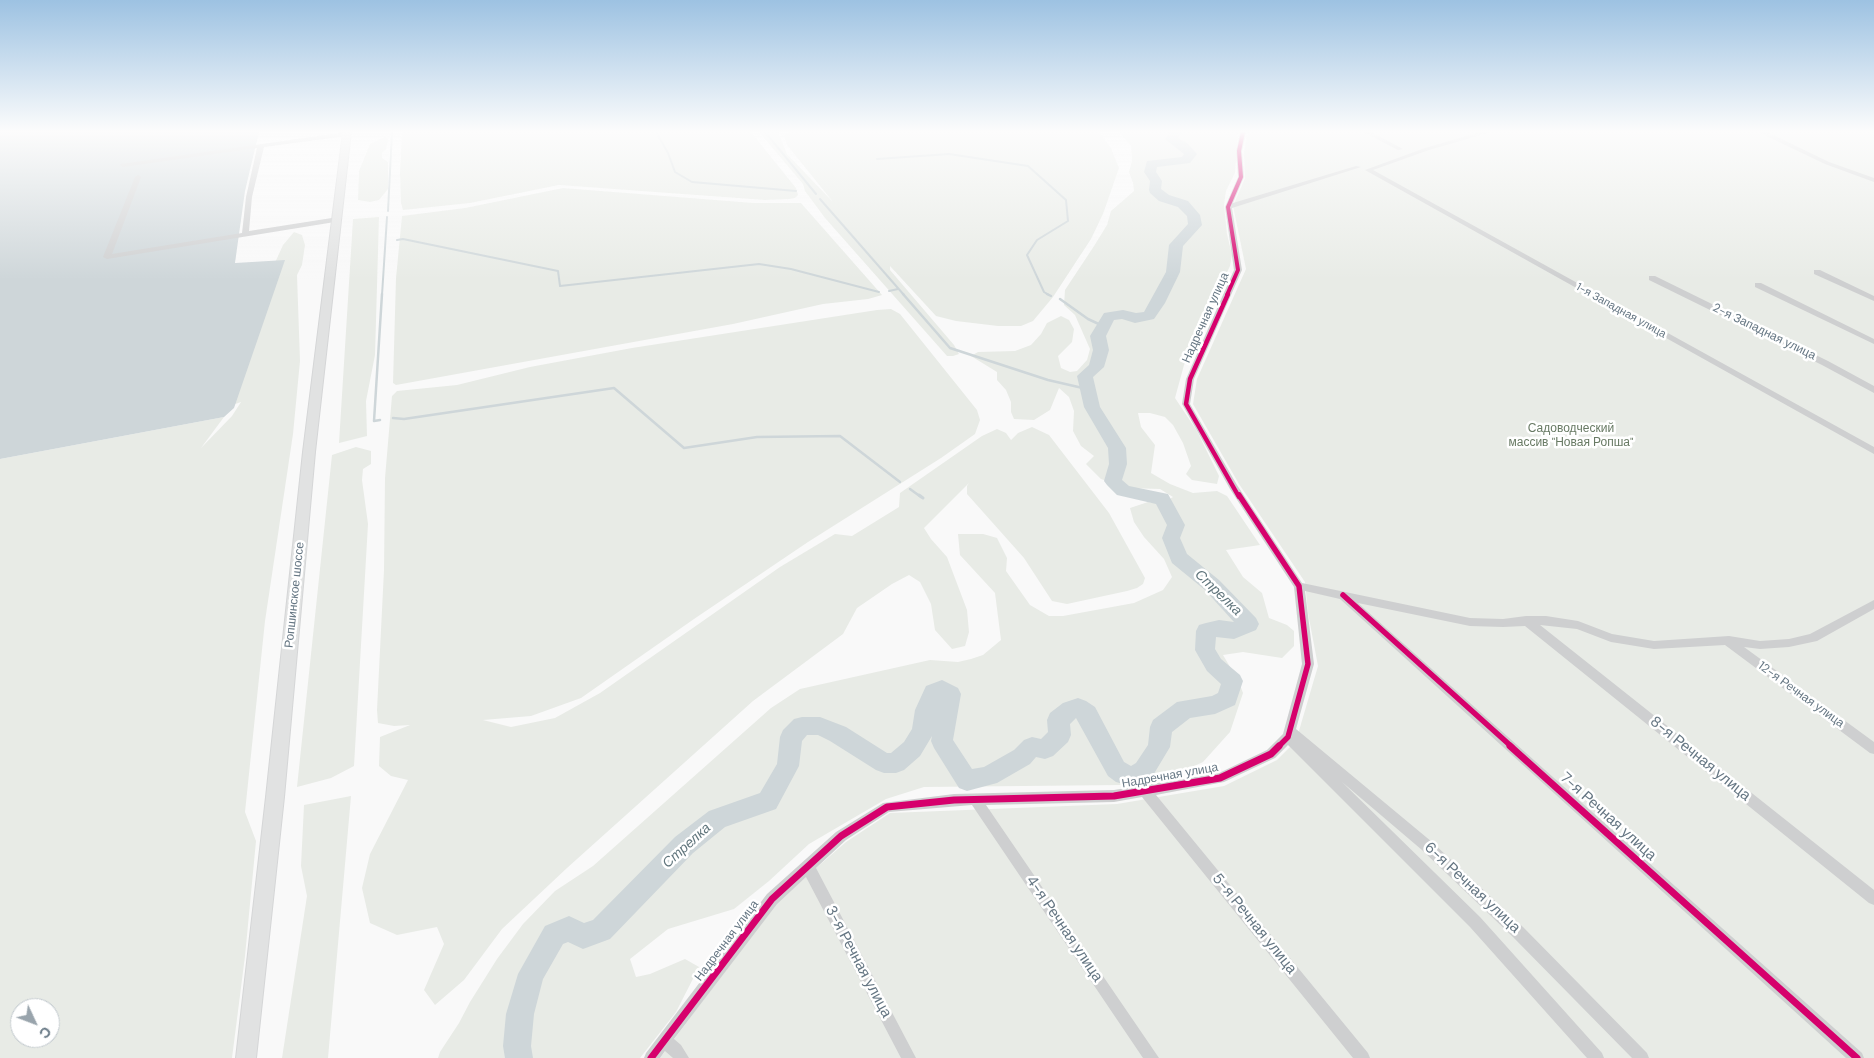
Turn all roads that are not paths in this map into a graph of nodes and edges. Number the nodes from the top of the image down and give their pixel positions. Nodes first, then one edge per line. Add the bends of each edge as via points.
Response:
1 (136, 181) edge
2 (253, 181) edge
3 (342, 181) edge
4 (1239, 181) edge
5 (1311, 181) edge
6 (1388, 181) edge
7 (1228, 207) junction
8 (338, 219) junction
9 (245, 235) junction
10 (1817, 272) dead end
11 (1652, 278) dead end
12 (1758, 285) dead end
13 (1874, 299) edge
14 (1874, 342) edge
15 (1874, 390) edge
16 (1874, 440) edge
17 (1864, 446) junction
18 (1874, 451) edge
19 (1299, 586) junction
20 (1344, 594) junction
21 (1874, 604) edge
22 (1526, 620) junction
23 (1727, 641) junction
24 (1289, 734) junction
25 (1874, 749) edge
26 (1145, 790) junction
27 (975, 799) junction
28 (808, 867) junction
29 (1874, 898) edge
30 (664, 1041) junction
31 (246, 1058) edge
32 (651, 1058) edge
33 (682, 1058) edge
34 (909, 1058) edge
35 (1152, 1058) edge
36 (1363, 1058) edge
37 (1598, 1058) edge
38 (1642, 1058) edge
39 (1857, 1058) edge

1 - 9 street via 106,257
2 - 9 street via 248,197
3 - 8 main road, Ропшинское шоссе
4 - 7 street
5 - 7 street
6 - 17 street, 1-я Западная улица
7 - 19 street, Надречная улица via 1238,270 1190,378 1186,404 1233,488
8 - 9 street
8 - 31 main road, Ропшинское шоссе via 309,452
10 - 13 street
11 - 15 street, 2-я Западная улица
12 - 14 street
16 - 17 street
17 - 18 street, 1-я Западная улица
19 - 20 street
19 - 24 street, Надречная улица via 1308,664
20 - 22 street via 1470,622
20 - 39 street, 7-я Речная улица
21 - 23 street via 1813,638 1760,645
22 - 23 street via 1578,625 1611,638 1654,645
22 - 29 street, 8-я Речная улица
23 - 25 street, 12-я Речная улица
24 - 26 street, Надречная улица via 1271,754 1220,778
24 - 37 street, 6-я Речная улица via 1475,922
24 - 38 street, 6-я Речная улица via 1427,846 1518,932
26 - 27 street, Надречная улица via 1114,796
26 - 36 street, 5-я Речная улица
27 - 28 street, Надречная улица via 887,807 841,836
27 - 35 street, 4-я Речная улица
28 - 30 street, Надречная улица via 772,899
28 - 34 street, 3-я Речная улица
30 - 32 street, Надречная улица
30 - 33 street

